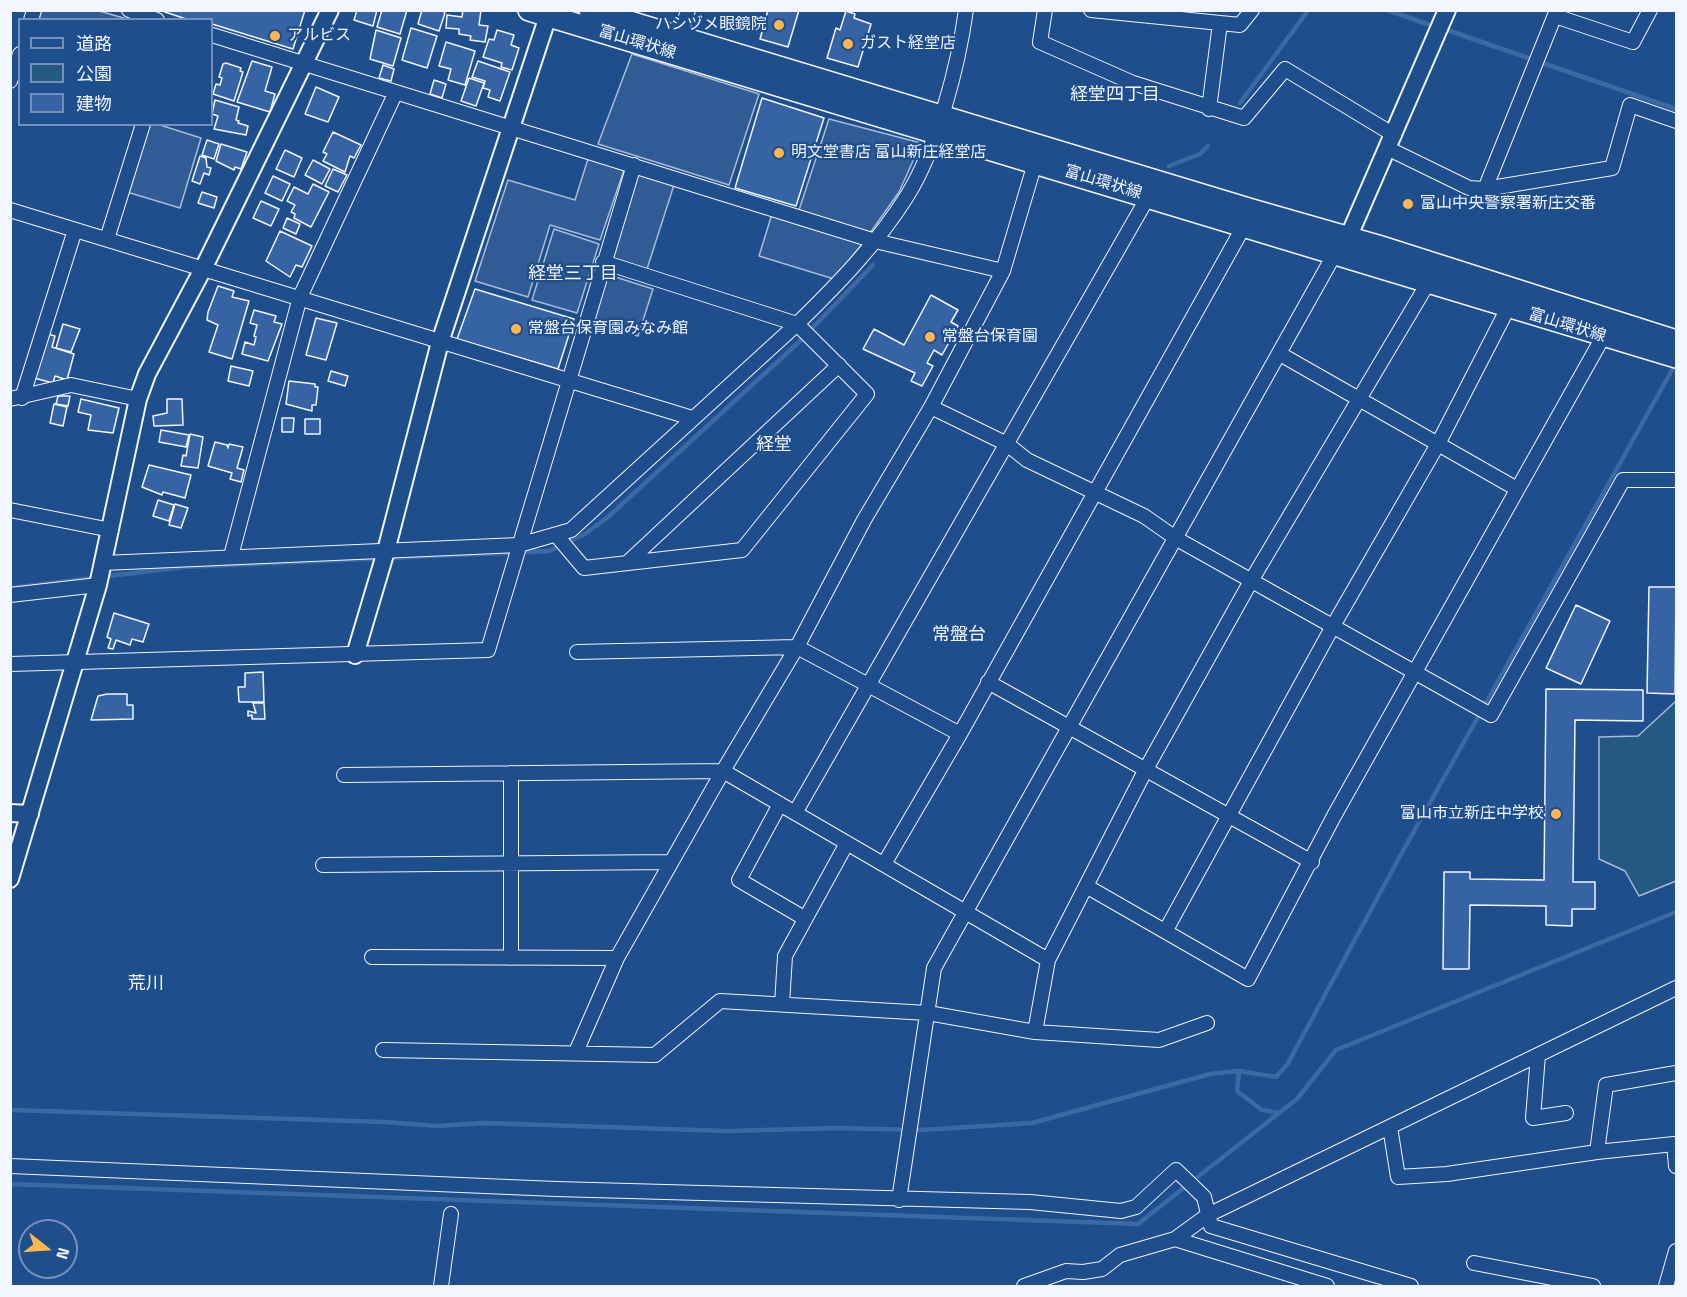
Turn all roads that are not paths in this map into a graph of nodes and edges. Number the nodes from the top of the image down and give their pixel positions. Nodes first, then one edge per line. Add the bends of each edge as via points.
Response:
1 (129, 10) edge
2 (330, 10) edge
3 (590, 10) edge
4 (688, 10) edge
5 (966, 10) edge
6 (1045, 10) edge
7 (1091, 10) edge
8 (1252, 10) edge
9 (1447, 10) edge
10 (1650, 10) edge
11 (543, 13) edge
12 (1556, 13) edge
13 (151, 18) edge
14 (1220, 23) junction
15 (213, 35) edge
16 (680, 37) junction
17 (18, 59) edge
18 (304, 65) junction
19 (10, 81) edge
20 (396, 92) junction
21 (1209, 109) junction
22 (1677, 121) edge
23 (938, 123) junction
24 (142, 126) edge
25 (510, 126) junction
26 (1390, 141) junction
27 (1035, 163) junction
28 (634, 165) junction
29 (1485, 189) junction
30 (1148, 197) junction
31 (10, 210) edge
32 (1244, 226) junction
33 (75, 230) junction
34 (1348, 238) junction
35 (108, 239) junction
36 (875, 241) junction
37 (1333, 253) junction
38 (603, 262) junction
39 (203, 268) junction
40 (1003, 271) junction
41 (1428, 283) junction
42 (300, 297) junction
43 (1508, 308) junction
44 (797, 324) junction
45 (1603, 337) junction
46 (440, 342) junction
47 (1674, 345) edge
48 (1280, 354) junction
49 (839, 365) junction
50 (569, 379) junction
51 (16, 398) edge
52 (138, 399) junction
53 (1359, 399) junction
54 (931, 406) junction
55 (692, 418) junction
56 (1007, 444) junction
57 (1438, 444) junction
58 (1677, 480) edge
59 (1517, 489) junction
60 (1094, 493) junction
61 (10, 510) edge
62 (111, 530) junction
63 (557, 536) junction
64 (1177, 539) junction
65 (519, 545) junction
66 (386, 551) junction
67 (231, 556) junction
68 (103, 563) junction
69 (627, 563) junction
70 (1251, 580) junction
71 (98, 585) junction
72 (10, 596) edge
73 (1333, 626) junction
74 (797, 647) junction
75 (577, 652) dead end
76 (355, 655) junction
77 (75, 662) junction
78 (10, 664) edge
79 (1417, 672) junction
80 (988, 682) junction
81 (869, 688) junction
82 (1071, 727) junction
83 (960, 734) junction
84 (1146, 769) junction
85 (723, 771) junction
86 (511, 773) junction
87 (344, 775) dead end
88 (780, 804) junction
89 (10, 813) edge
90 (795, 813) junction
91 (30, 814) junction
92 (1231, 815) junction
93 (847, 843) junction
94 (671, 862) junction
95 (1312, 862) junction
96 (512, 863) junction
97 (884, 864) junction
98 (323, 865) dead end
99 (10, 879) edge
100 (1086, 886) junction
101 (967, 913) junction
102 (804, 918) junction
103 (1166, 930) junction
104 (372, 957) dead end
105 (512, 958) junction
106 (617, 958) junction
107 (1048, 960) junction
108 (1677, 988) edge
109 (782, 1004) junction
110 (928, 1013) junction
111 (1207, 1023) dead end
112 (1035, 1032) junction
113 (383, 1050) dead end
114 (576, 1052) junction
115 (1538, 1055) junction
116 (1677, 1073) edge
117 (1566, 1113) dead end
118 (1390, 1127) junction
119 (1675, 1144) edge
120 (1597, 1152) junction
121 (10, 1166) edge
122 (1677, 1166) edge
123 (899, 1200) junction
124 (451, 1214) dead end
125 (1208, 1215) junction
126 (1175, 1239) junction
127 (1677, 1251) edge
128 (1474, 1263) dead end
129 (441, 1287) edge
130 (1024, 1287) edge
131 (1327, 1287) edge
132 (1411, 1287) edge
133 (1593, 1287) edge
134 (1666, 1287) edge

1 - 13 street
2 - 18 street
3 - 16 main road, 富山環状線
4 - 16 street
5 - 23 street via 962,41
6 - 21 street via 1040,42 1133,83
7 - 14 street
8 - 14 street via 1240,25
9 - 26 street
10 - 12 street via 1633,42
11 - 23 main road, 富山環状線
11 - 25 street
12 - 29 street
14 - 21 street
15 - 18 street
16 - 23 main road, 富山環状線
17 - 19 street
18 - 20 street
18 - 39 street
20 - 25 street
20 - 42 street
21 - 26 street via 1244,118 1285,69
22 - 29 street via 1630,105 1612,168
23 - 27 main road, 富山環状線
23 - 34 main road, 富山環状線
23 - 36 street via 908,195
24 - 35 street
25 - 28 street
25 - 46 street
26 - 29 street via 1469,188
26 - 34 street
27 - 30 main road, 富山環状線
27 - 40 street
28 - 36 street
28 - 38 street
30 - 32 main road, 富山環状線
30 - 56 street
31 - 33 street
32 - 37 main road, 富山環状線
32 - 60 street
33 - 35 street
33 - 51 street
34 - 37 street
34 - 47 main road, 富山環状線
35 - 39 street
36 - 40 street
36 - 44 street
37 - 41 main road, 富山環状線
37 - 48 street
38 - 44 street
38 - 50 street
39 - 42 street
39 - 52 street via 147,374
40 - 54 street
41 - 43 main road, 富山環状線
41 - 53 street
42 - 46 street
42 - 67 street
43 - 45 main road, 富山環状線
43 - 57 street
44 - 49 street
44 - 55 street
45 - 47 main road, 富山環状線
45 - 59 street
46 - 50 street
46 - 66 street
48 - 53 street
48 - 64 street
49 - 69 street
49 - 69 street via 867,394 742,550
50 - 55 street
50 - 65 street
51 - 52 street via 71,385
52 - 62 street
53 - 57 street
53 - 70 street
54 - 56 street
54 - 74 street via 864,520
55 - 63 street via 594,511
56 - 60 street via 1027,460
56 - 81 street
57 - 59 street
57 - 73 street
58 - 79 street via 1623,480 1491,715
59 - 79 street
60 - 64 street via 1144,516
60 - 80 street
61 - 62 street
62 - 68 street
63 - 65 street
63 - 69 street via 584,568
64 - 70 street
64 - 82 street
65 - 66 street
65 - 76 street via 488,650
66 - 67 street
66 - 76 street
67 - 68 street
68 - 71 street
70 - 73 street
70 - 84 street
71 - 72 street
71 - 77 street
73 - 79 street
73 - 92 street
74 - 75 street
74 - 81 street
74 - 85 street
76 - 77 street
77 - 78 street
77 - 91 street
79 - 95 street
80 - 82 street
80 - 83 street
81 - 83 street
81 - 90 street
82 - 84 street
82 - 101 street
83 - 97 street
84 - 92 street
84 - 100 street
85 - 86 street
85 - 88 street
85 - 94 street
86 - 87 street
86 - 96 street
88 - 90 street
88 - 102 street via 739,880
89 - 91 street
90 - 93 street
91 - 99 street
92 - 95 street
92 - 103 street
93 - 97 street
93 - 102 street
94 - 96 street
94 - 106 street
95 - 103 street via 1248,979
96 - 98 street
96 - 105 street
97 - 101 street
100 - 103 street
100 - 107 street
101 - 107 street
101 - 110 street via 934,968
102 - 109 street via 784,956
104 - 105 street
105 - 106 street
106 - 114 street
107 - 112 street
108 - 115 street
109 - 110 street
109 - 114 street via 720,1001 655,1055
110 - 112 street
110 - 123 street
111 - 112 street via 1158,1040
113 - 114 street
115 - 117 street via 1533,1118
115 - 118 street
116 - 120 street via 1606,1085
118 - 120 street via 1398,1177
118 - 125 street
119 - 120 street
119 - 122 street
121 - 123 street
123 - 125 street via 1030,1202 1121,1211 1136,1207 1176,1170 1204,1197
124 - 129 street
125 - 126 street
125 - 132 street via 1211,1226
126 - 130 street via 1120,1255 1102,1269 1066,1270
126 - 131 street
127 - 134 street
128 - 133 street

